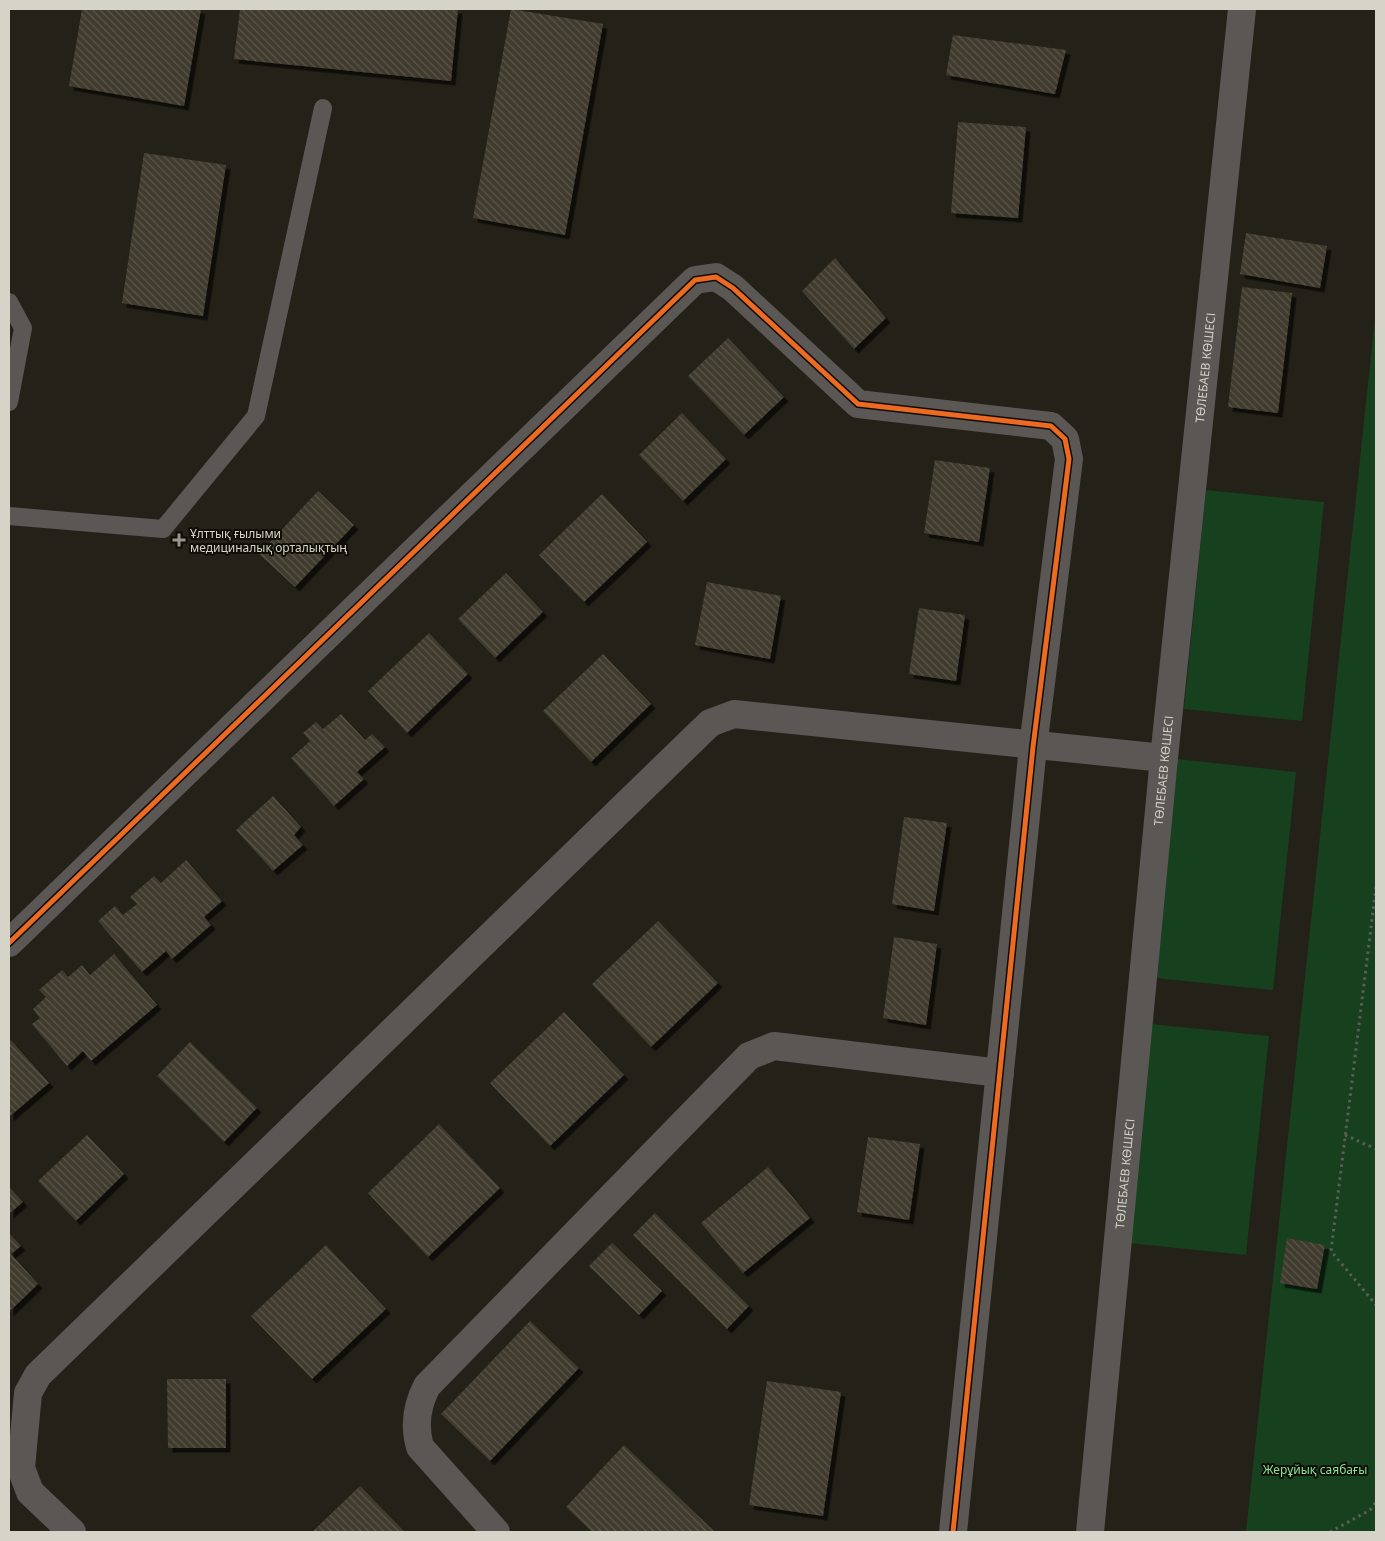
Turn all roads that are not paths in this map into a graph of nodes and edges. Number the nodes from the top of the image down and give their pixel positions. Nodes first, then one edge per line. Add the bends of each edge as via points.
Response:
1 (1242, 9) edge
2 (323, 108) dead end
3 (9, 302) edge
4 (9, 402) edge
5 (9, 516) edge
6 (1033, 746) junction
7 (1164, 758) junction
8 (9, 943) edge
9 (1000, 1073) junction
10 (72, 1532) edge
11 (496, 1532) edge
12 (953, 1532) edge
13 (1090, 1532) edge

1 - 7 street, ТӨЛЕБАЕВ КӨШЕСІ
2 - 5 lane via 256,416 163,529
3 - 4 lane via 23,328
6 - 7 street
6 - 8 street via 1069,459 1065,439 1051,426 858,404 733,288 716,277 695,280
6 - 9 street
6 - 10 street via 734,714 710,723 38,1375 28,1393 21,1468 30,1492
7 - 13 street, ТӨЛЕБАЕВ КӨШЕСІ
9 - 11 street via 774,1046 750,1056 427,1386 419,1401 416,1433 420,1447
9 - 12 street

